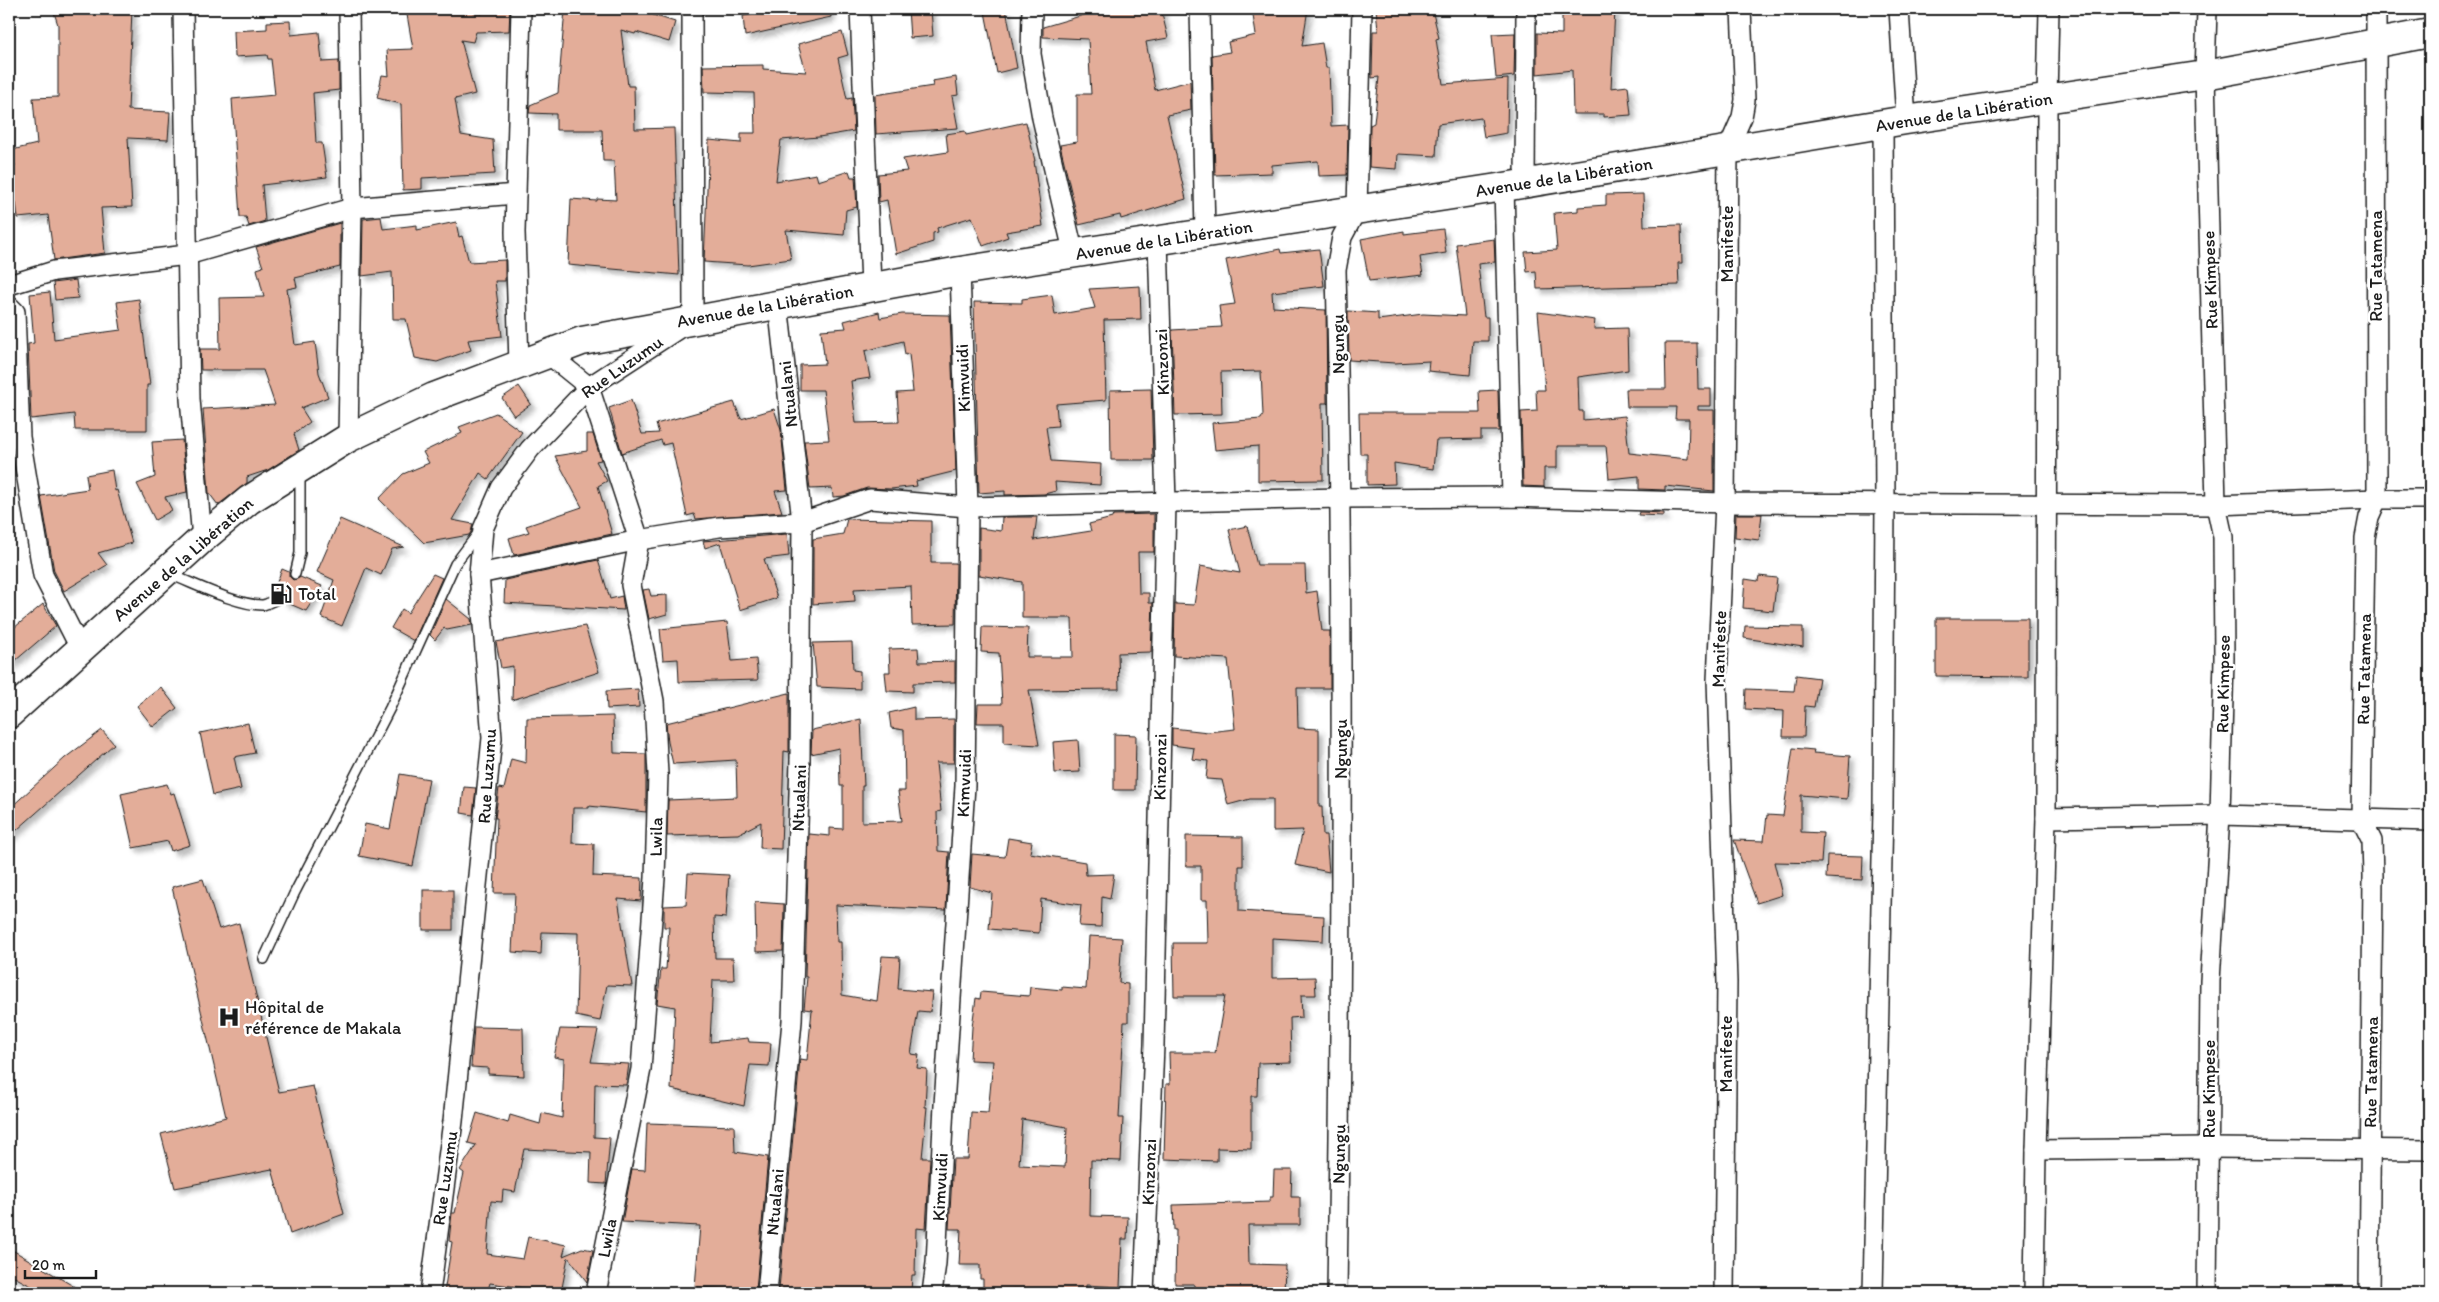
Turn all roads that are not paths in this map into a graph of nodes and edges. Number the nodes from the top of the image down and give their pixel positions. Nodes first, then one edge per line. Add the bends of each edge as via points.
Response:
1 (183, 9) edge
2 (349, 9) edge
3 (521, 9) edge
4 (692, 9) edge
5 (860, 9) edge
6 (1032, 9) edge
7 (1200, 9) edge
8 (1362, 9) edge
9 (1526, 9) edge
10 (1741, 9) edge
11 (1899, 9) edge
12 (2049, 9) edge
13 (2207, 9) edge
14 (2376, 9) edge
15 (2430, 33) edge
16 (2375, 45) junction
17 (2205, 75) junction
18 (2047, 99) junction
19 (1894, 122) junction
20 (1728, 149) junction
21 (1515, 186) junction
22 (516, 194) junction
23 (352, 208) junction
24 (1356, 209) junction
25 (1205, 232) junction
26 (1158, 240) junction
27 (187, 255) junction
28 (1074, 255) junction
29 (960, 271) junction
30 (9, 285) edge
31 (871, 286) junction
32 (778, 303) junction
33 (9, 306) edge
34 (693, 318) junction
35 (547, 353) junction
36 (519, 364) junction
37 (589, 387) junction
38 (348, 438) junction
39 (300, 468) junction
40 (1512, 497) junction
41 (1342, 498) junction
42 (2377, 499) junction
43 (2430, 499) edge
44 (1166, 502) junction
45 (1885, 502) junction
46 (1725, 503) junction
47 (2046, 505) junction
48 (2216, 505) junction
49 (968, 507) junction
50 (802, 522) junction
51 (486, 524) junction
52 (202, 539) junction
53 (639, 540) junction
54 (165, 572) junction
55 (294, 574) dead end
56 (478, 574) junction
57 (277, 599) dead end
58 (80, 650) junction
59 (9, 714) edge
60 (2220, 815) junction
61 (2046, 818) junction
62 (2362, 819) junction
63 (2430, 821) edge
64 (264, 959) dead end
65 (2209, 1148) junction
66 (2036, 1150) junction
67 (2430, 1150) edge
68 (2370, 1152) junction
69 (430, 1293) edge
70 (596, 1293) edge
71 (767, 1293) edge
72 (932, 1293) edge
73 (1144, 1293) edge
74 (1337, 1293) edge
75 (1724, 1293) edge
76 (1873, 1293) edge
77 (2034, 1293) edge
78 (2207, 1293) edge
79 (2369, 1293) edge

1 - 27 street
2 - 23 street
3 - 22 street
4 - 34 street
5 - 31 street
6 - 28 street via 1031,54 1042,118
7 - 25 street
8 - 24 street
9 - 21 street
10 - 20 street, Manifeste via 1745,100 1742,117
11 - 19 street
12 - 18 street
13 - 17 street, Rue Kimpese
14 - 16 street, Rue Tatamena
15 - 16 highway, Avenue de la Libération
16 - 17 highway, Avenue de la Libération
16 - 42 street, Rue Tatamena
17 - 18 highway, Avenue de la Libération
17 - 48 street, Rue Kimpese
18 - 19 highway, Avenue de la Libération
18 - 47 street
19 - 20 highway, Avenue de la Libération
19 - 45 street
20 - 21 highway, Avenue de la Libération
20 - 46 street, Manifeste
21 - 24 highway, Avenue de la Libération
21 - 40 street
22 - 23 street
22 - 36 street
23 - 27 street
23 - 38 street
24 - 25 highway, Avenue de la Libération
24 - 41 street, Ngungu via 1342,237 1336,270
25 - 26 highway, Avenue de la Libération
26 - 28 highway, Avenue de la Libération
26 - 44 street, Kinzonzi
27 - 30 street via 54,271
27 - 52 street via 190,399
28 - 29 highway, Avenue de la Libération
29 - 31 highway, Avenue de la Libération
29 - 49 street, Kimvuidi
31 - 32 highway, Avenue de la Libération
32 - 34 highway, Avenue de la Libération
32 - 50 street, Ntualani
33 - 58 street via 15,312 20,437 43,576
34 - 35 highway, Avenue de la Libération via 582,341
34 - 37 street, Rue Luzumu
35 - 36 highway, Avenue de la Libération
35 - 37 street
36 - 38 highway, Avenue de la Libération via 434,397
37 - 51 street, Rue Luzumu via 530,449 502,488
37 - 53 street, Lwila
38 - 39 highway, Avenue de la Libération
39 - 52 highway, Avenue de la Libération via 249,500
39 - 55 lane via 300,553
40 - 41 street
40 - 46 street
41 - 44 street
41 - 74 street, Ngungu
42 - 43 street
42 - 48 street
42 - 62 street, Rue Tatamena via 2365,538
44 - 49 street
44 - 73 street, Kinzonzi via 1154,1045
45 - 46 street
45 - 47 street
45 - 76 street via 1883,809
46 - 75 street, Manifeste via 1716,680 1727,982
47 - 48 street
47 - 61 street
48 - 60 street, Rue Kimpese via 2223,538 2224,602
49 - 50 street via 870,500
49 - 72 street, Kimvuidi via 965,786
50 - 53 street via 719,527
50 - 71 street, Ntualani via 800,760 792,1021
51 - 56 street, Rue Luzumu
51 - 64 lane via 455,564 390,708
52 - 54 highway, Avenue de la Libération
53 - 56 street
53 - 70 street, Lwila via 631,584 654,701 658,774 655,878 640,1069
54 - 57 lane via 230,598 265,605
54 - 58 highway, Avenue de la Libération
56 - 69 street, Rue Luzumu via 492,738 453,1121
58 - 59 highway, Avenue de la Libération
60 - 61 street
60 - 62 street
60 - 65 street, Rue Kimpese via 2210,981
61 - 66 street
62 - 63 street
62 - 68 street, Rue Tatamena via 2372,842 2373,876
65 - 66 street
65 - 68 street
65 - 78 street, Rue Kimpese
66 - 77 street
67 - 68 street
68 - 79 street, Rue Tatamena

